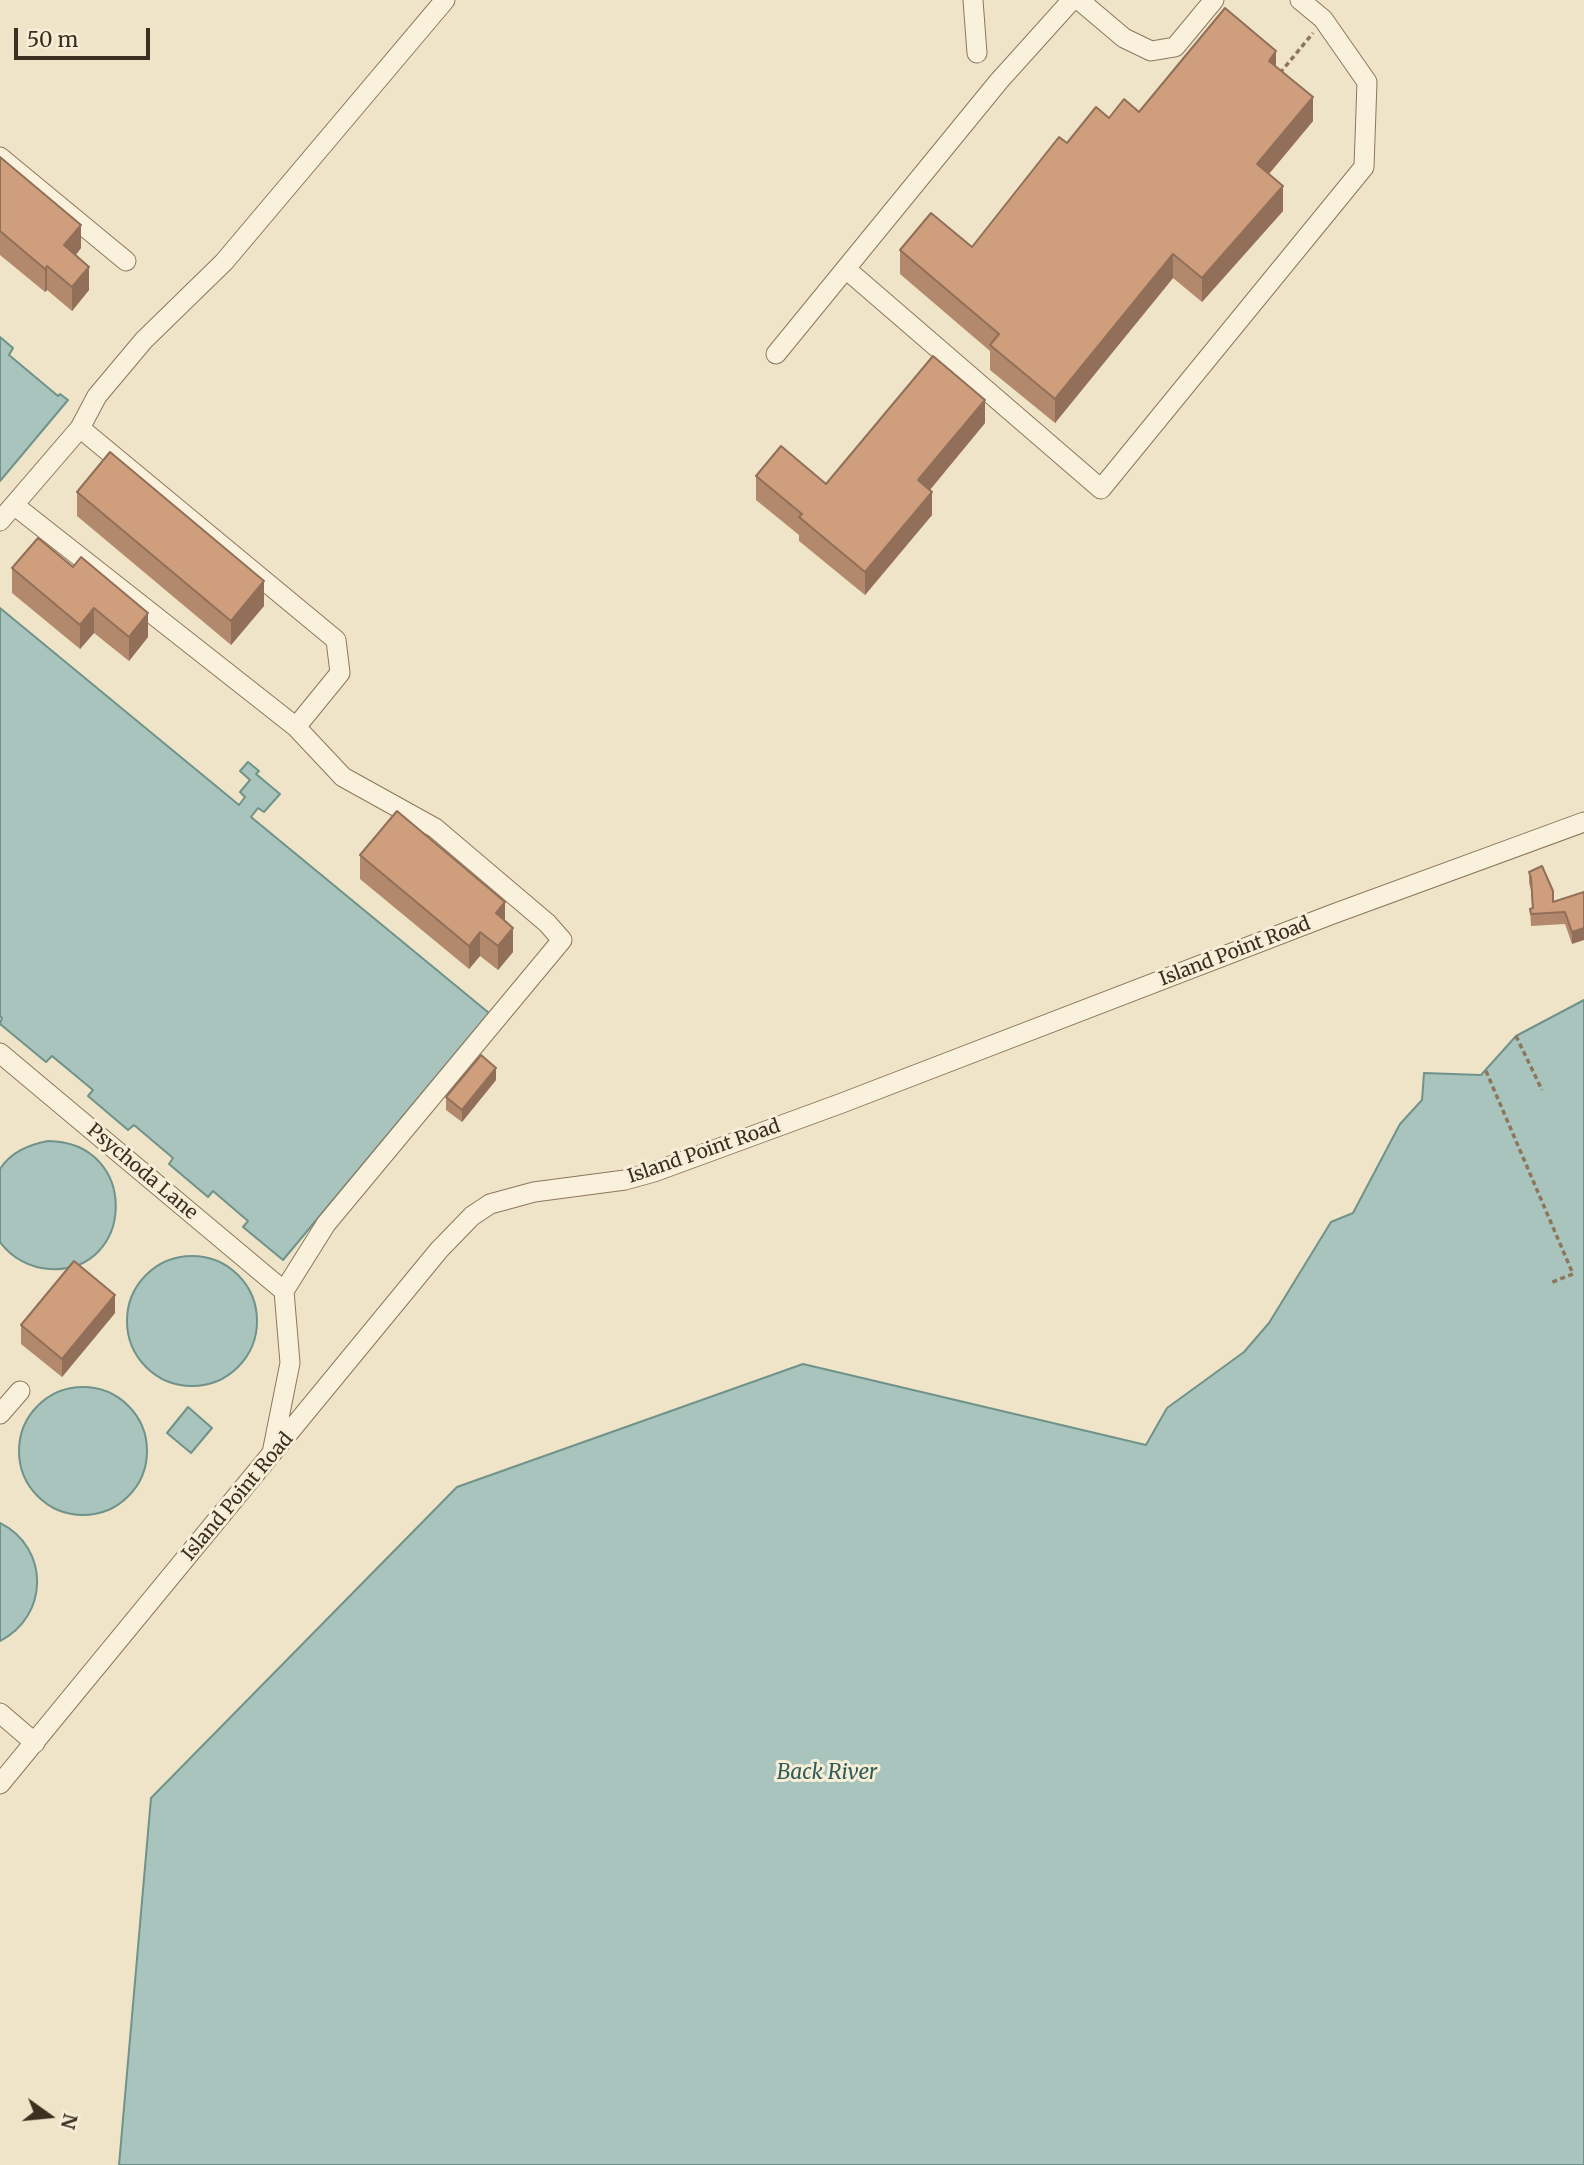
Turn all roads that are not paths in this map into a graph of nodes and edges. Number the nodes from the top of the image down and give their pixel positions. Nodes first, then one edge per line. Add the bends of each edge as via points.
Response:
1 (445, 0) edge
2 (973, 0) edge
3 (1072, 0) edge
4 (1079, 0) edge
5 (1214, 0) edge
6 (1300, 0) edge
7 (977, 53) dead end
8 (0, 157) edge
9 (126, 261) dead end
10 (846, 269) junction
11 (776, 354) dead end
12 (80, 428) junction
13 (14, 505) junction
14 (0, 521) edge
15 (296, 727) junction
16 (1584, 822) edge
17 (0, 1053) edge
18 (285, 1291) junction
19 (20, 1391) dead end
20 (0, 1414) edge
21 (272, 1455) junction
22 (0, 1713) edge
23 (34, 1743) junction
24 (0, 1784) edge

1 - 12 street via 224,262 144,340 97,396
2 - 7 street
3 - 10 street via 999,81
4 - 5 street via 1124,38 1152,51 1175,47
6 - 10 street via 1323,19 1367,82 1364,167 1101,489
8 - 9 street
10 - 11 street
12 - 13 street
12 - 15 street via 336,640 340,673
13 - 14 street
13 - 15 street
15 - 18 street via 343,777 435,828 562,940 326,1224
16 - 21 street, Island Point Road via 667,1167 625,1180 490,1203 439,1250
17 - 18 street, Psychoda Lane
18 - 21 street via 290,1363
19 - 20 street
21 - 23 street, Island Point Road
22 - 23 street
23 - 24 street, Island Point Road

